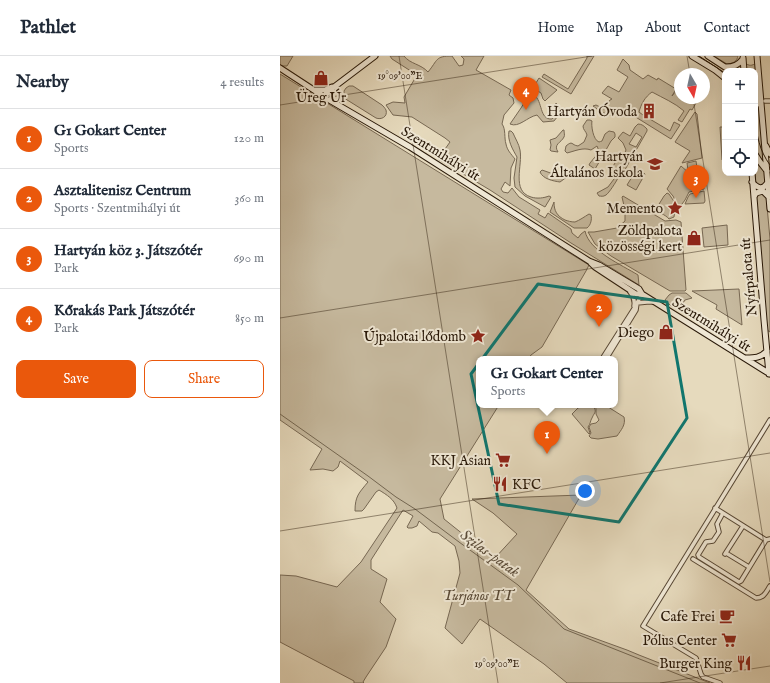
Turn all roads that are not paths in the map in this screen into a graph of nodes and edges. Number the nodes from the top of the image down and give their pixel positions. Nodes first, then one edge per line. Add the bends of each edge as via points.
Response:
1 (376, 56) edge
2 (692, 56) edge
3 (708, 56) edge
4 (757, 56) edge
5 (742, 57) edge
6 (280, 68) edge
7 (726, 68) joint
8 (744, 68) edge
9 (722, 76) edge
10 (334, 87) junction
11 (314, 90) junction
12 (324, 96) junction
13 (765, 101) edge
14 (758, 104) edge
15 (761, 111) junction
16 (764, 138) junction
17 (770, 154) edge
18 (758, 159) edge
19 (768, 173) edge
20 (752, 176) edge
21 (752, 182) junction
22 (768, 182) junction
23 (770, 196) edge
24 (754, 198) junction
25 (770, 209) edge
26 (589, 261) junction
27 (628, 289) junction
28 (642, 294) junction
29 (638, 303) junction
30 (656, 303) junction
31 (634, 308) junction
32 (764, 326) junction
33 (770, 333) edge
34 (767, 351) junction
35 (604, 356) edge
36 (608, 356) edge
37 (745, 358) junction
38 (770, 374) edge
39 (770, 379) edge
40 (770, 417) edge
41 (769, 422) edge
42 (715, 508) junction
43 (723, 513) junction
44 (744, 526) junction
45 (768, 539) edge
46 (693, 559) dead end
47 (749, 567) junction
48 (770, 586) edge
49 (720, 683) edge

1 - 10 main road
2 - 9 main road
3 - 7 main road
4 - 13 main road
5 - 7 main road via 737,65
5 - 8 main road
6 - 11 main road, Szentmihályi út
10 - 11 main road
10 - 12 main road
11 - 12 main road, Szentmihályi út
12 - 26 main road, Szentmihályi út
13 - 15 main road
14 - 15 main road
15 - 16 main road
16 - 17 main road
16 - 19 main road
18 - 19 main road
19 - 22 main road
20 - 21 main road, Nyírpalota út
21 - 22 main road via 760,188
21 - 24 main road, Nyírpalota út
22 - 23 main road
23 - 24 main road via 761,191 756,193
23 - 25 main road
24 - 32 main road, Nyírpalota út
26 - 27 main road, Szentmihályi út
26 - 28 main road, Szentmihályi út via 639,289
27 - 28 main road, Szentmihályi út via 636,294
27 - 31 street via 634,297
28 - 29 street
28 - 30 main road, Szentmihályi út
29 - 30 street
29 - 31 street
29 - 36 street
30 - 37 main road, Szentmihályi út
31 - 35 street
32 - 33 main road
32 - 34 main road, Nyírpalota út
34 - 37 main road via 759,357
34 - 38 main road, Nyírpalota út
37 - 38 main road, Szentmihályi út
38 - 39 street, Nyírpalota út
40 - 41 street
41 - 42 street
42 - 43 street
42 - 49 street via 643,626 696,658 703,677
43 - 44 street
43 - 47 street via 717,524 719,532 713,541 706,542 698,555 739,582
44 - 45 street
44 - 47 street via 726,553
45 - 47 street
46 - 48 street via 756,598 763,596

